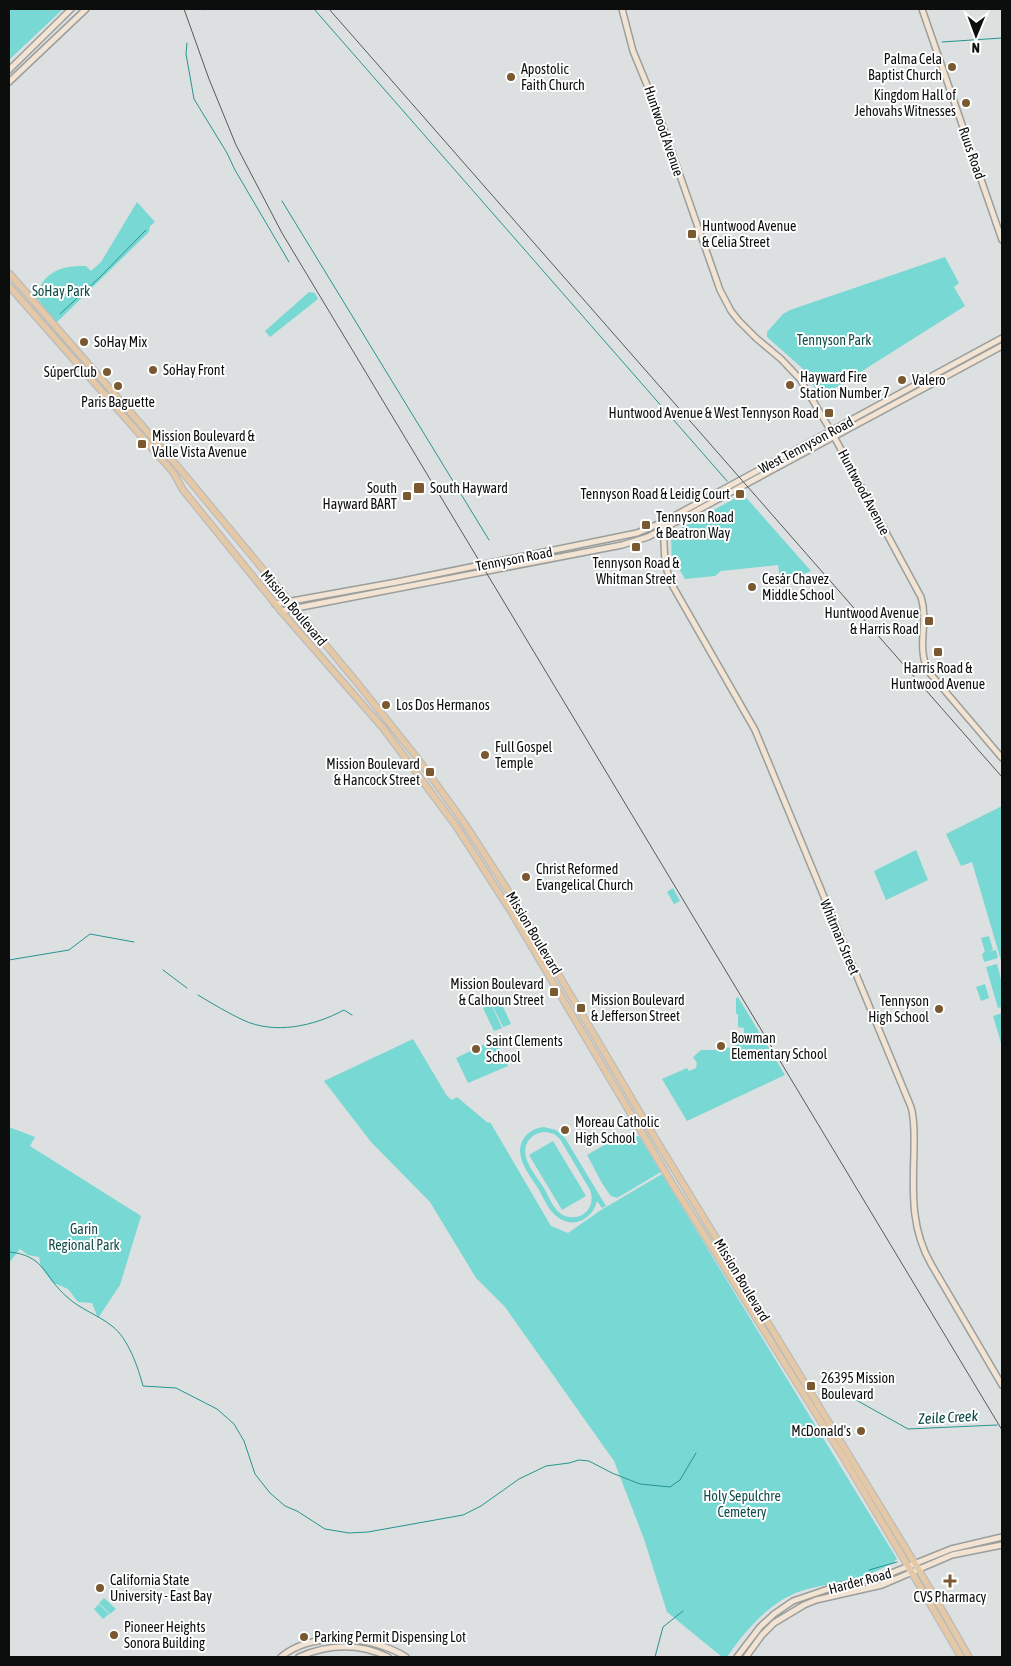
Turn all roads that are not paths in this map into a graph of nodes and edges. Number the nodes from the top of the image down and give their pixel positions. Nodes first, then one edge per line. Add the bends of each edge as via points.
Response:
1 (71, 9) edge
2 (86, 9) edge
3 (622, 9) edge
4 (922, 9) edge
5 (9, 70) edge
6 (9, 82) edge
7 (1002, 240) edge
8 (9, 273) edge
9 (9, 286) edge
10 (1002, 338) edge
11 (1002, 346) edge
12 (831, 431) junction
13 (835, 437) junction
14 (742, 479) joint
15 (747, 485) joint
16 (663, 522) junction
17 (664, 529) junction
18 (290, 602) junction
19 (275, 604) junction
20 (295, 609) junction
21 (281, 611) junction
22 (1002, 758) edge
23 (591, 1030) junction
24 (584, 1034) junction
25 (648, 1142) junction
26 (666, 1156) junction
27 (1002, 1386) edge
28 (830, 1438) junction
29 (850, 1457) junction
30 (1002, 1537) edge
31 (1002, 1545) edge
32 (911, 1564) junction
33 (919, 1570) junction
34 (912, 1572) junction
35 (310, 1644) junction
36 (313, 1654) edge
37 (281, 1657) edge
38 (299, 1657) edge
39 (388, 1657) edge
40 (406, 1657) edge
41 (737, 1657) edge
42 (746, 1657) edge
43 (960, 1657) edge
44 (970, 1657) edge

1 - 5 street
2 - 6 street
3 - 12 street, Huntwood Avenue via 633,51 656,106 720,290 738,321 800,379
4 - 7 street, Ruus Road
8 - 18 main road, Mission Boulevard via 174,462
9 - 19 main road, Mission Boulevard via 173,472 183,490
10 - 12 street, West Tennyson Road
11 - 13 street, West Tennyson Road
12 - 13 street, Huntwood Avenue
12 - 14 street, West Tennyson Road
13 - 15 street, West Tennyson Road
13 - 22 street, Huntwood Avenue via 920,597 924,615 922,653 928,671
14 - 16 street, Tennyson Road
15 - 17 street, Tennyson Road
16 - 17 street, Whitman Street
16 - 18 street, Tennyson Road via 619,538
17 - 20 street, Tennyson Road via 622,544
17 - 27 street, Whitman Street via 665,564 671,584 755,730 911,1107 914,1122 914,1218 922,1246
18 - 19 street, Tennyson Road
18 - 20 main road, Mission Boulevard
19 - 21 main road, Mission Boulevard
20 - 21 street, Tennyson Road
20 - 23 main road, Mission Boulevard via 379,709 450,802
21 - 24 main road, Mission Boulevard via 368,710 443,807
23 - 24 main road
23 - 26 main road, Mission Boulevard
24 - 25 main road, Mission Boulevard
25 - 26 main road
25 - 28 main road, Mission Boulevard
26 - 29 main road, Mission Boulevard
28 - 29 main road
28 - 32 main road, Mission Boulevard
29 - 32 main road, Mission Boulevard
30 - 32 street, Harder Road via 950,1549
31 - 33 street, Harder Road via 952,1556
32 - 33 main road, Mission Boulevard
32 - 34 main road, Mission Boulevard
32 - 41 street, Harder Road via 884,1576 834,1587 794,1602 760,1627
33 - 34 street, Harder Road
33 - 44 main road, Mission Boulevard
34 - 42 street, Harder Road via 882,1585 816,1600 794,1610 774,1623
34 - 43 main road, Mission Boulevard
35 - 36 street
35 - 37 street
35 - 40 street via 341,1639 370,1642
36 - 38 street
36 - 39 street via 323,1648 357,1647

